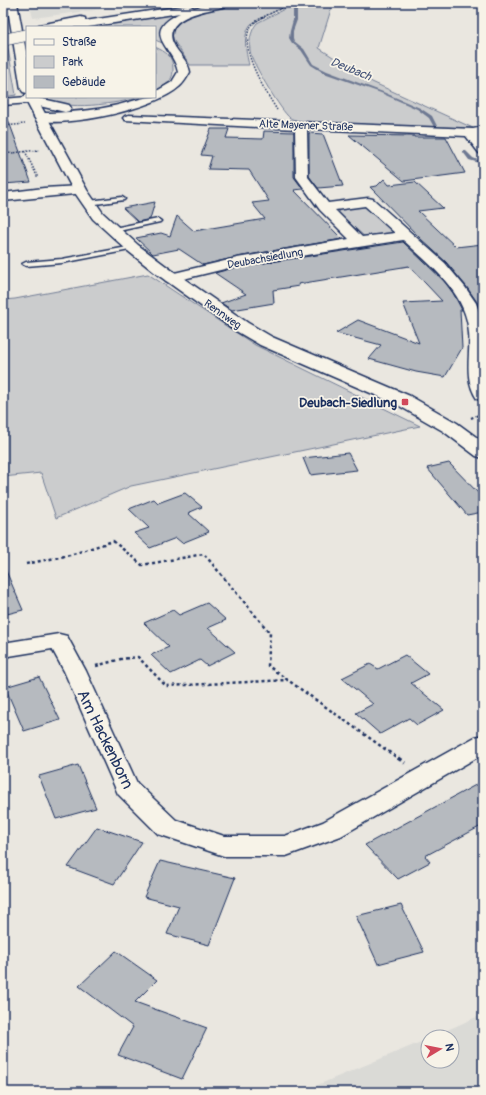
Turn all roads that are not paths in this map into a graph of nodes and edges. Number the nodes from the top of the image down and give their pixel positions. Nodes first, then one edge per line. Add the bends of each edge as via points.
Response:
1 (12, 3) edge
2 (191, 3) edge
3 (222, 3) edge
4 (228, 3) edge
5 (46, 26) edge
6 (74, 26) edge
7 (26, 30) edge
8 (3, 35) edge
9 (26, 36) edge
10 (3, 40) edge
11 (156, 42) edge
12 (173, 50) junction
13 (25, 70) edge
14 (26, 96) edge
15 (156, 97) edge
16 (30, 98) edge
17 (36, 98) edge
18 (155, 98) edge
19 (3, 102) edge
20 (87, 112) junction
21 (127, 112) junction
22 (40, 117) junction
23 (301, 125) junction
24 (478, 132) edge
25 (50, 134) junction
26 (483, 150) edge
27 (80, 190) junction
28 (3, 197) edge
29 (122, 199) dead end
30 (88, 203) junction
31 (324, 207) junction
32 (158, 221) dead end
33 (114, 230) junction
34 (406, 235) junction
35 (359, 242) junction
36 (133, 248) junction
37 (26, 264) dead end
38 (171, 278) junction
39 (483, 395) edge
40 (482, 449) edge
41 (3, 650) edge
42 (483, 743) edge

1 - 13 main road, Rennweg
2 - 5 main road
3 - 6 main road
4 - 12 main road via 191,12 172,21 164,33
7 - 8 main road
9 - 10 main road, bridge
11 - 12 main road
12 - 15 main road via 184,66 184,72 179,83
14 - 19 street
16 - 22 main road, Rennweg
17 - 20 main road via 58,107
18 - 21 main road
20 - 21 main road
20 - 22 main road
20 - 25 main road via 62,123
21 - 23 street, Alte Mayener Straße
22 - 25 main road, Rennweg
23 - 24 street, Alte Mayener Straße
23 - 31 street via 302,177
24 - 26 street via 472,136
25 - 27 main road, Rennweg
27 - 28 street
27 - 30 main road, Rennweg
29 - 30 lane
30 - 33 main road, Rennweg
31 - 34 street via 368,202
31 - 35 street
32 - 33 lane
33 - 36 main road, Rennweg
34 - 35 street, Deubachsiedlung
34 - 39 street via 455,282 469,305 477,331 476,368 478,386
35 - 38 street, Deubachsiedlung via 237,262
36 - 37 lane via 62,261
36 - 38 main road, Rennweg
38 - 40 main road, Rennweg via 266,341 403,400
41 - 42 street, Am Hackenborn via 59,641 127,788 167,827 224,846 286,846 332,830

